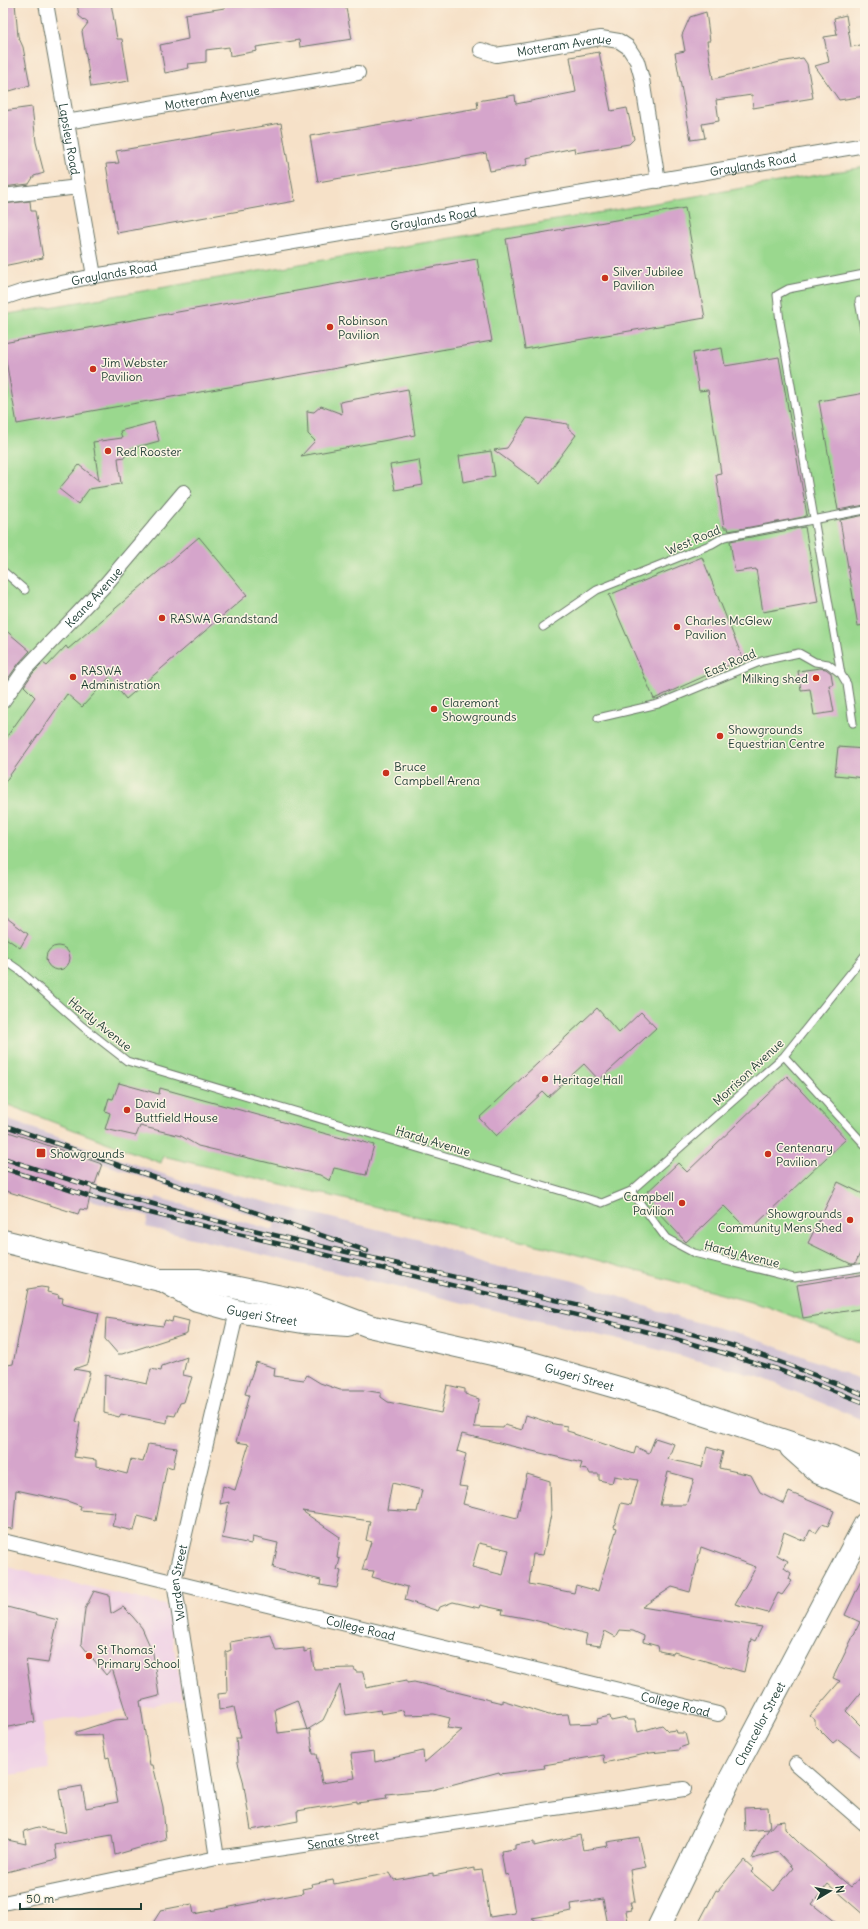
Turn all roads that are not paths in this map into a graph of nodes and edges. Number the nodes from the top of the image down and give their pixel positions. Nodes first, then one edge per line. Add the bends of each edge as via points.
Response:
1 (46, 3) edge
2 (481, 50) dead end
3 (358, 73) dead end
4 (66, 122) junction
5 (865, 145) edge
6 (658, 181) junction
7 (78, 187) junction
8 (3, 196) edge
9 (864, 274) dead end
10 (94, 276) junction
11 (3, 298) edge
12 (859, 301) dead end
13 (865, 335) edge
14 (184, 492) dead end
15 (865, 510) edge
16 (814, 519) junction
17 (3, 571) edge
18 (25, 590) dead end
19 (543, 627) dead end
20 (841, 674) junction
21 (3, 701) edge
22 (598, 718) dead end
23 (853, 723) dead end
24 (865, 955) edge
25 (3, 959) edge
26 (784, 1056) junction
27 (865, 1145) edge
28 (631, 1191) junction
29 (3, 1241) edge
30 (865, 1267) edge
31 (160, 1280) junction
32 (237, 1311) junction
33 (369, 1326) junction
34 (786, 1443) junction
35 (865, 1471) edge
36 (865, 1493) edge
37 (865, 1524) edge
38 (3, 1541) edge
39 (174, 1581) junction
40 (718, 1714) dead end
41 (796, 1764) dead end
42 (684, 1789) dead end
43 (865, 1824) edge
44 (217, 1858) junction
45 (3, 1903) edge
46 (659, 1926) edge

1 - 4 street, Lapsley Road
2 - 6 street, Motteram Avenue via 496,55 601,38 619,41 628,47 637,61 642,79
3 - 4 street, Motteram Avenue
4 - 7 street, Lapsley Road
5 - 6 street, Graylands Road
6 - 10 street, Graylands Road
7 - 8 street
7 - 10 street, Lapsley Road
9 - 16 lane via 788,289 778,295 780,322
10 - 11 street, Graylands Road
12 - 13 lane
14 - 21 street, Keane Avenue via 106,584 26,668
15 - 16 lane, West Road
16 - 19 lane, West Road via 724,538 597,590
16 - 20 lane
17 - 18 lane
20 - 22 lane, East Road via 828,664 815,662 799,653 762,660 658,704
20 - 23 lane via 847,684
24 - 26 lane, Morrison Avenue
25 - 28 lane, Hardy Avenue via 127,1061 602,1203
26 - 27 lane
26 - 28 lane, Morrison Avenue
28 - 30 lane, Hardy Avenue via 666,1238 694,1253 794,1278
29 - 31 main road, Gugeri Street
31 - 32 main road, Gugeri Street via 197,1300
31 - 33 main road, Gugeri Street via 199,1280 306,1302
32 - 33 main road, Gugeri Street via 303,1322
32 - 39 street, Warden Street
33 - 34 main road, Gugeri Street via 532,1363 661,1400
34 - 35 main road, Gugeri Street via 833,1457
34 - 36 main road, Gugeri Street via 819,1473
37 - 46 main road, Chancellor Street via 728,1781
38 - 39 street, College Road
39 - 40 street, College Road
39 - 44 street, Warden Street
41 - 43 street
42 - 44 street, Senate Street
44 - 45 street, Senate Street

